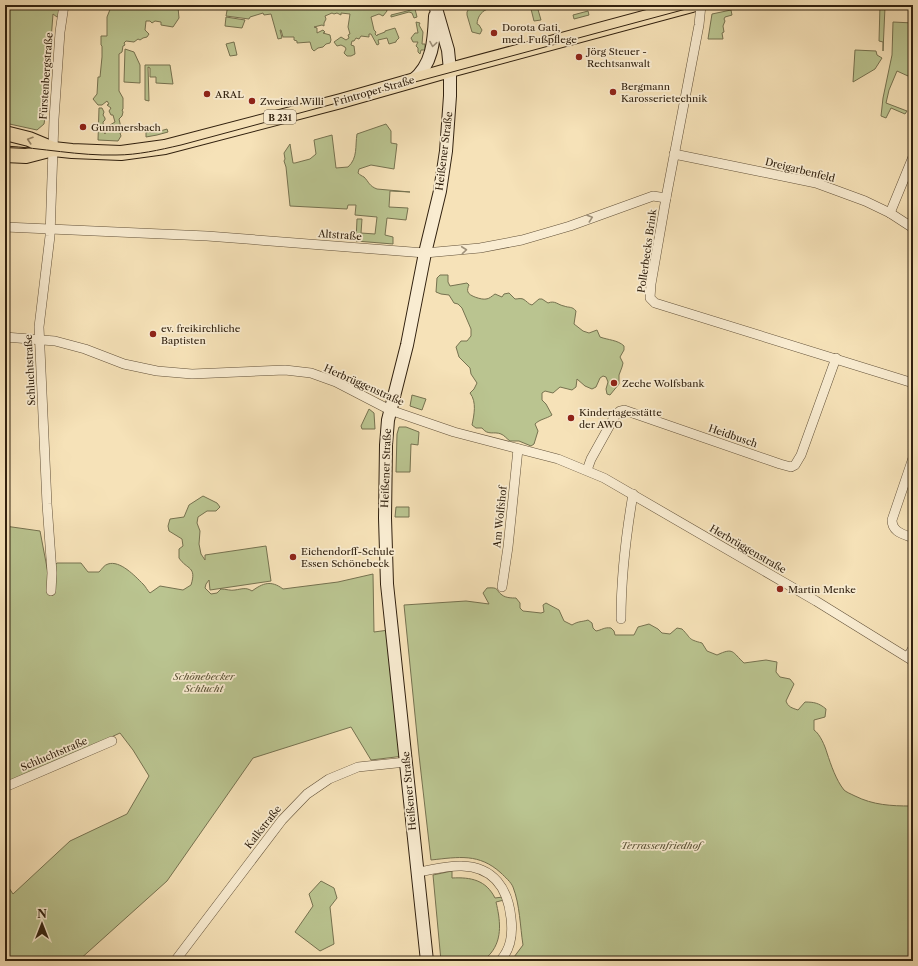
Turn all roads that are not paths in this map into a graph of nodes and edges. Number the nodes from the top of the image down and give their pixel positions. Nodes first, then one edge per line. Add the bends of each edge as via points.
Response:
1 (64, 5) edge
2 (435, 5) edge
3 (692, 5) edge
4 (701, 5) edge
5 (450, 70) junction
6 (412, 81) junction
7 (5, 134) edge
8 (53, 149) junction
9 (674, 154) junction
10 (5, 156) edge
11 (913, 157) edge
12 (666, 198) junction
13 (890, 213) junction
14 (5, 227) edge
15 (913, 228) edge
16 (50, 230) junction
17 (425, 253) junction
18 (5, 337) edge
19 (39, 340) junction
20 (836, 358) junction
21 (913, 383) edge
22 (390, 410) junction
23 (518, 449) junction
24 (913, 458) edge
25 (587, 470) junction
26 (632, 494) junction
27 (913, 538) edge
28 (502, 587) dead end
29 (51, 590) dead end
30 (621, 619) dead end
31 (913, 648) edge
32 (911, 659) edge
33 (112, 741) dead end
34 (406, 762) junction
35 (5, 787) edge
36 (417, 872) junction
37 (178, 960) edge
38 (427, 961) edge
39 (500, 961) edge

1 - 8 street, Fürstenbergstraße
2 - 5 street, Heißener Straße via 448,50
2 -> 6 street via 431,52 424,69
3 - 5 main road, Frintroper Straße / B 231
4 - 9 street, Pollerbecks Brink
5 - 6 main road, Frintroper Straße / B 231
5 - 17 street, Heißener Straße via 444,169
6 - 8 main road, Frintroper Straße / B 231 via 165,147 112,153
8 -> 7 main road, Frintroper Straße / B 231 via 29,139
8 - 10 main road, Frintroper Straße / B 231 via 26,156
8 - 16 street, Schluchtstraße
9 - 12 street, Pollerbecks Brink
9 - 13 street, Dreigarbenfeld via 816,183 850,194
11 - 13 street
17 -> 12 street, Altstraße via 500,245 547,233 653,196
12 - 20 street, Pollerbecks Brink via 651,284 652,301
13 - 15 street, Dreigarbenfeld
14 - 16 street, Altstraße
16 - 17 street, Altstraße via 207,236
16 - 19 street, Schluchtstraße
17 - 22 street, Heißener Straße via 405,356
18 - 19 street, Herbrüggenstraße
19 - 22 street, Herbrüggenstraße via 55,341 157,372 192,374 285,370 311,373 336,382
19 - 29 street, Schluchtstraße
20 - 21 street, Pollerbecks Brink
20 - 25 street, Heidbusch via 801,455 791,467 624,410 616,414
22 - 23 street, Herbrüggenstraße via 454,432
22 - 34 street, Heißener Straße via 386,451 386,560
23 - 25 street, Herbrüggenstraße via 558,459
23 - 28 street, Am Wolfshof
24 - 27 street via 892,520 897,531
25 - 26 street, Herbrüggenstraße
26 - 30 street
26 - 32 street, Herbrüggenstraße
31 - 32 street
33 - 35 street, Schluchtstraße
34 - 36 street, Heißener Straße
34 - 37 street, Kalkstraße via 358,767 329,779 306,794 282,820
36 - 38 street, Heißener Straße
36 - 39 street via 455,866 469,867 489,874 500,884 507,898 512,930 509,946

